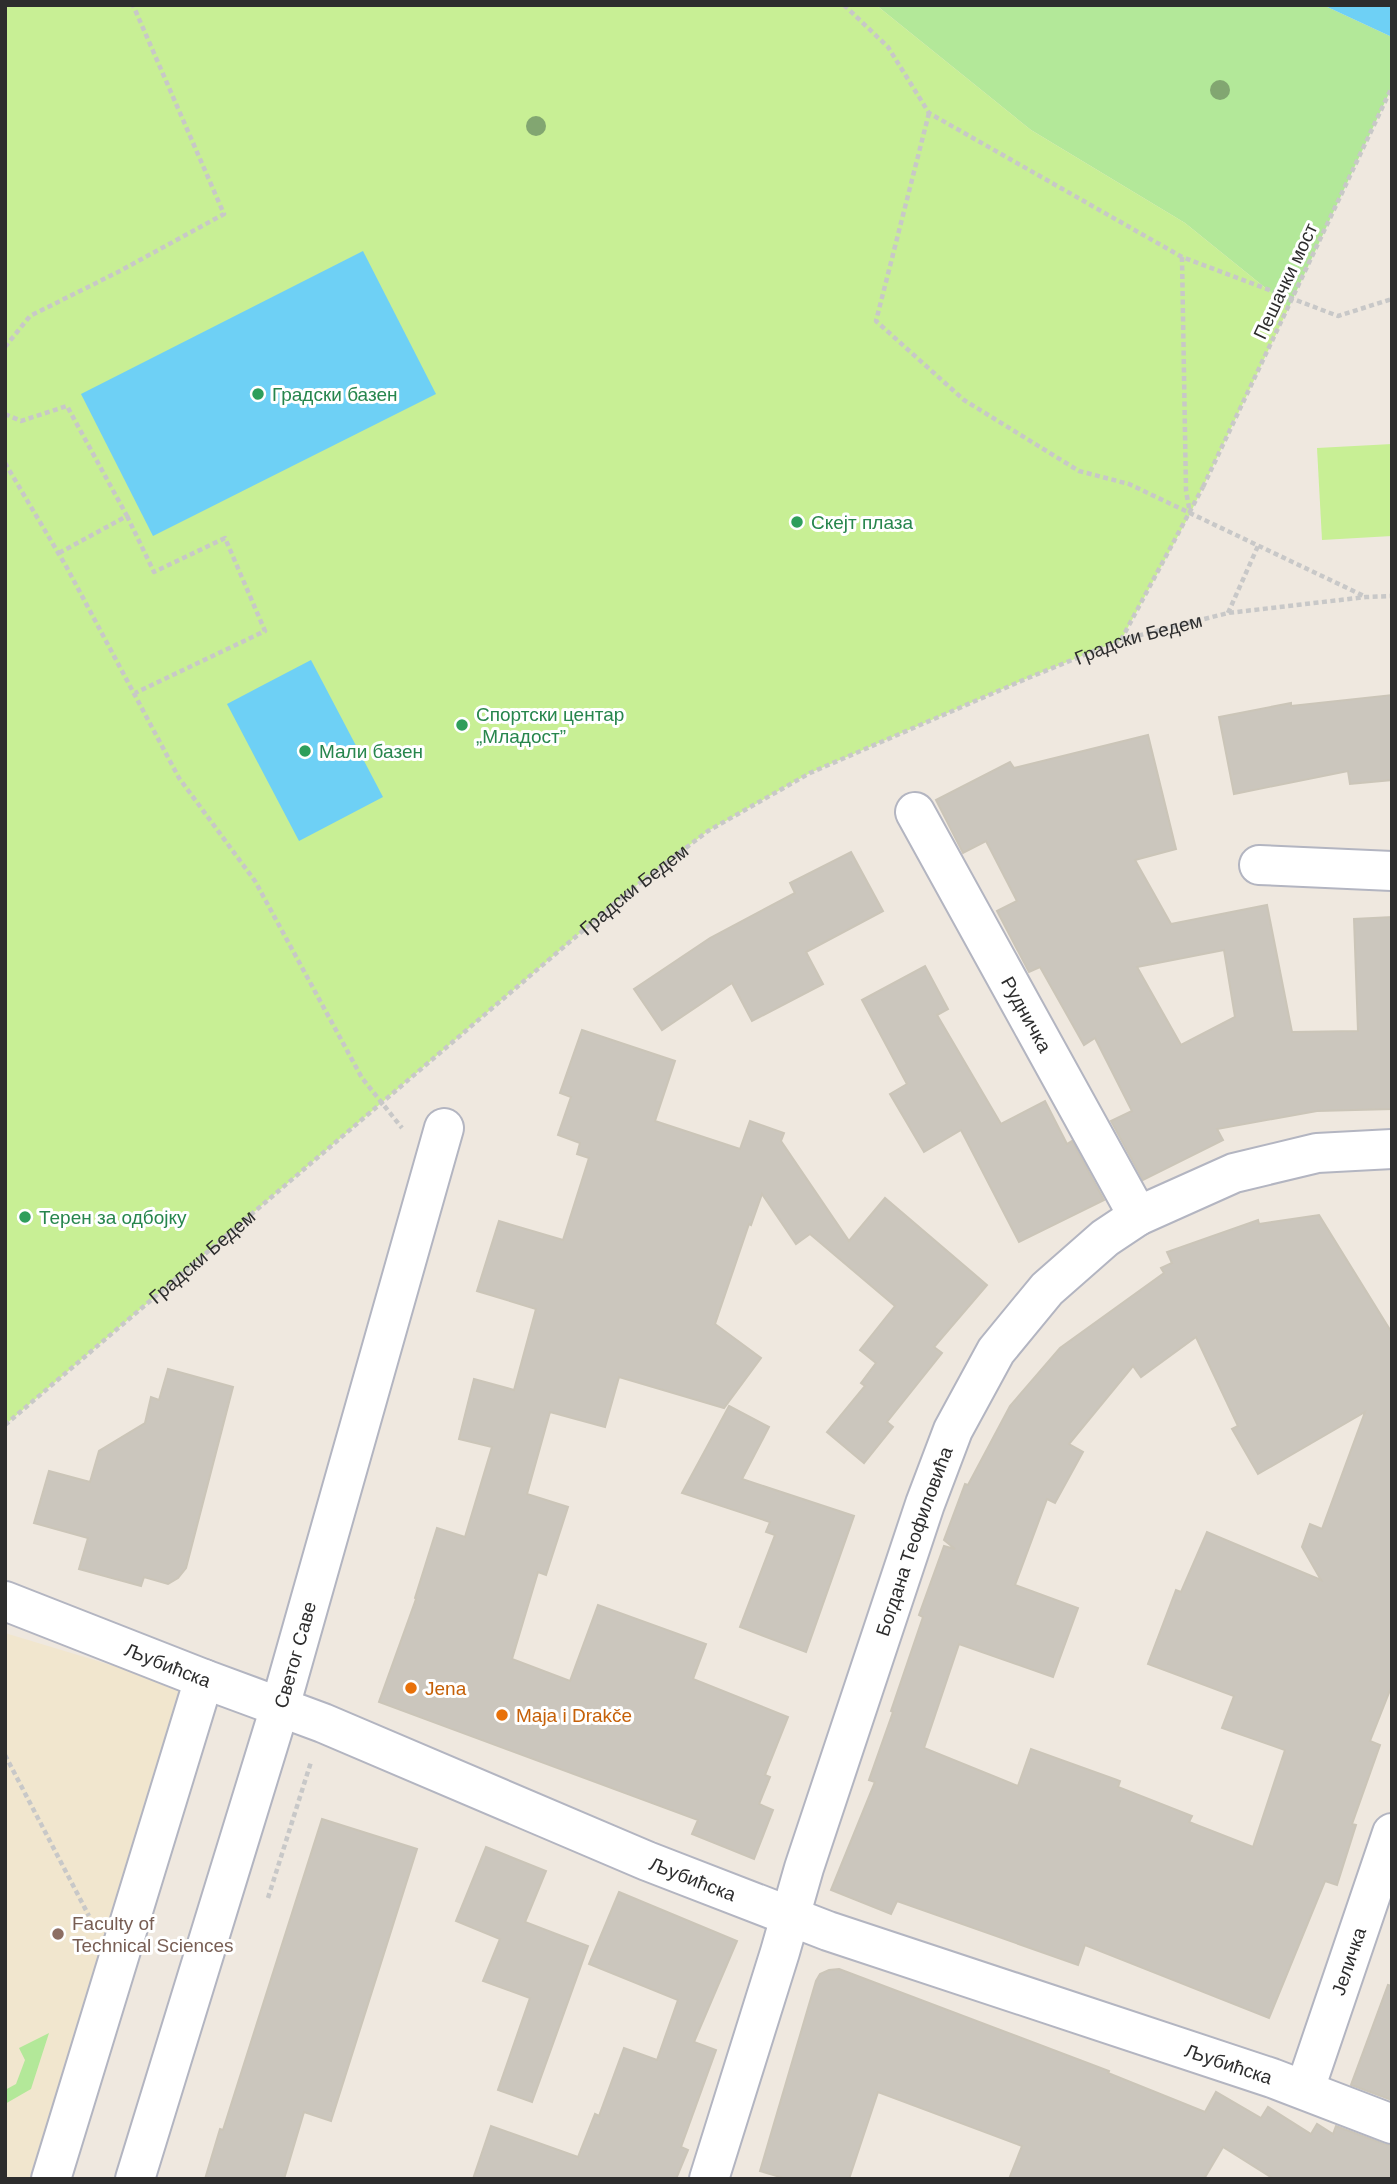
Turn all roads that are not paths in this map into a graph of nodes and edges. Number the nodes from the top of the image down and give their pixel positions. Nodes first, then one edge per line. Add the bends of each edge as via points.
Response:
1 (915, 812) dead end
2 (1259, 865) dead end
3 (1392, 871) edge
4 (444, 1128) dead end
5 (1392, 1149) edge
6 (1138, 1216) junction
7 (5, 1601) edge
8 (204, 1679) junction
9 (279, 1707) junction
10 (1392, 1833) edge
11 (789, 1915) junction
12 (1305, 2089) junction
13 (1392, 2124) edge
14 (51, 2179) edge
15 (135, 2179) edge
16 (709, 2179) edge

1 - 6 street, Рудничка
2 - 3 street
4 - 9 street, Светог Саве
5 - 6 street, Богдана Теофиловића via 1317,1153 1234,1173
6 - 11 street, Богдана Теофиловића via 1047,1289 996,1351 953,1430
7 - 8 street, Љубићска
8 - 9 street, Љубићска
8 - 14 street
9 - 11 street, Љубићска
9 - 15 street, Светог Саве
10 - 12 street, Јеличка
11 - 12 street, Љубићска
11 - 16 street, Богдана Теофиловића
12 - 13 street, Љубићска

